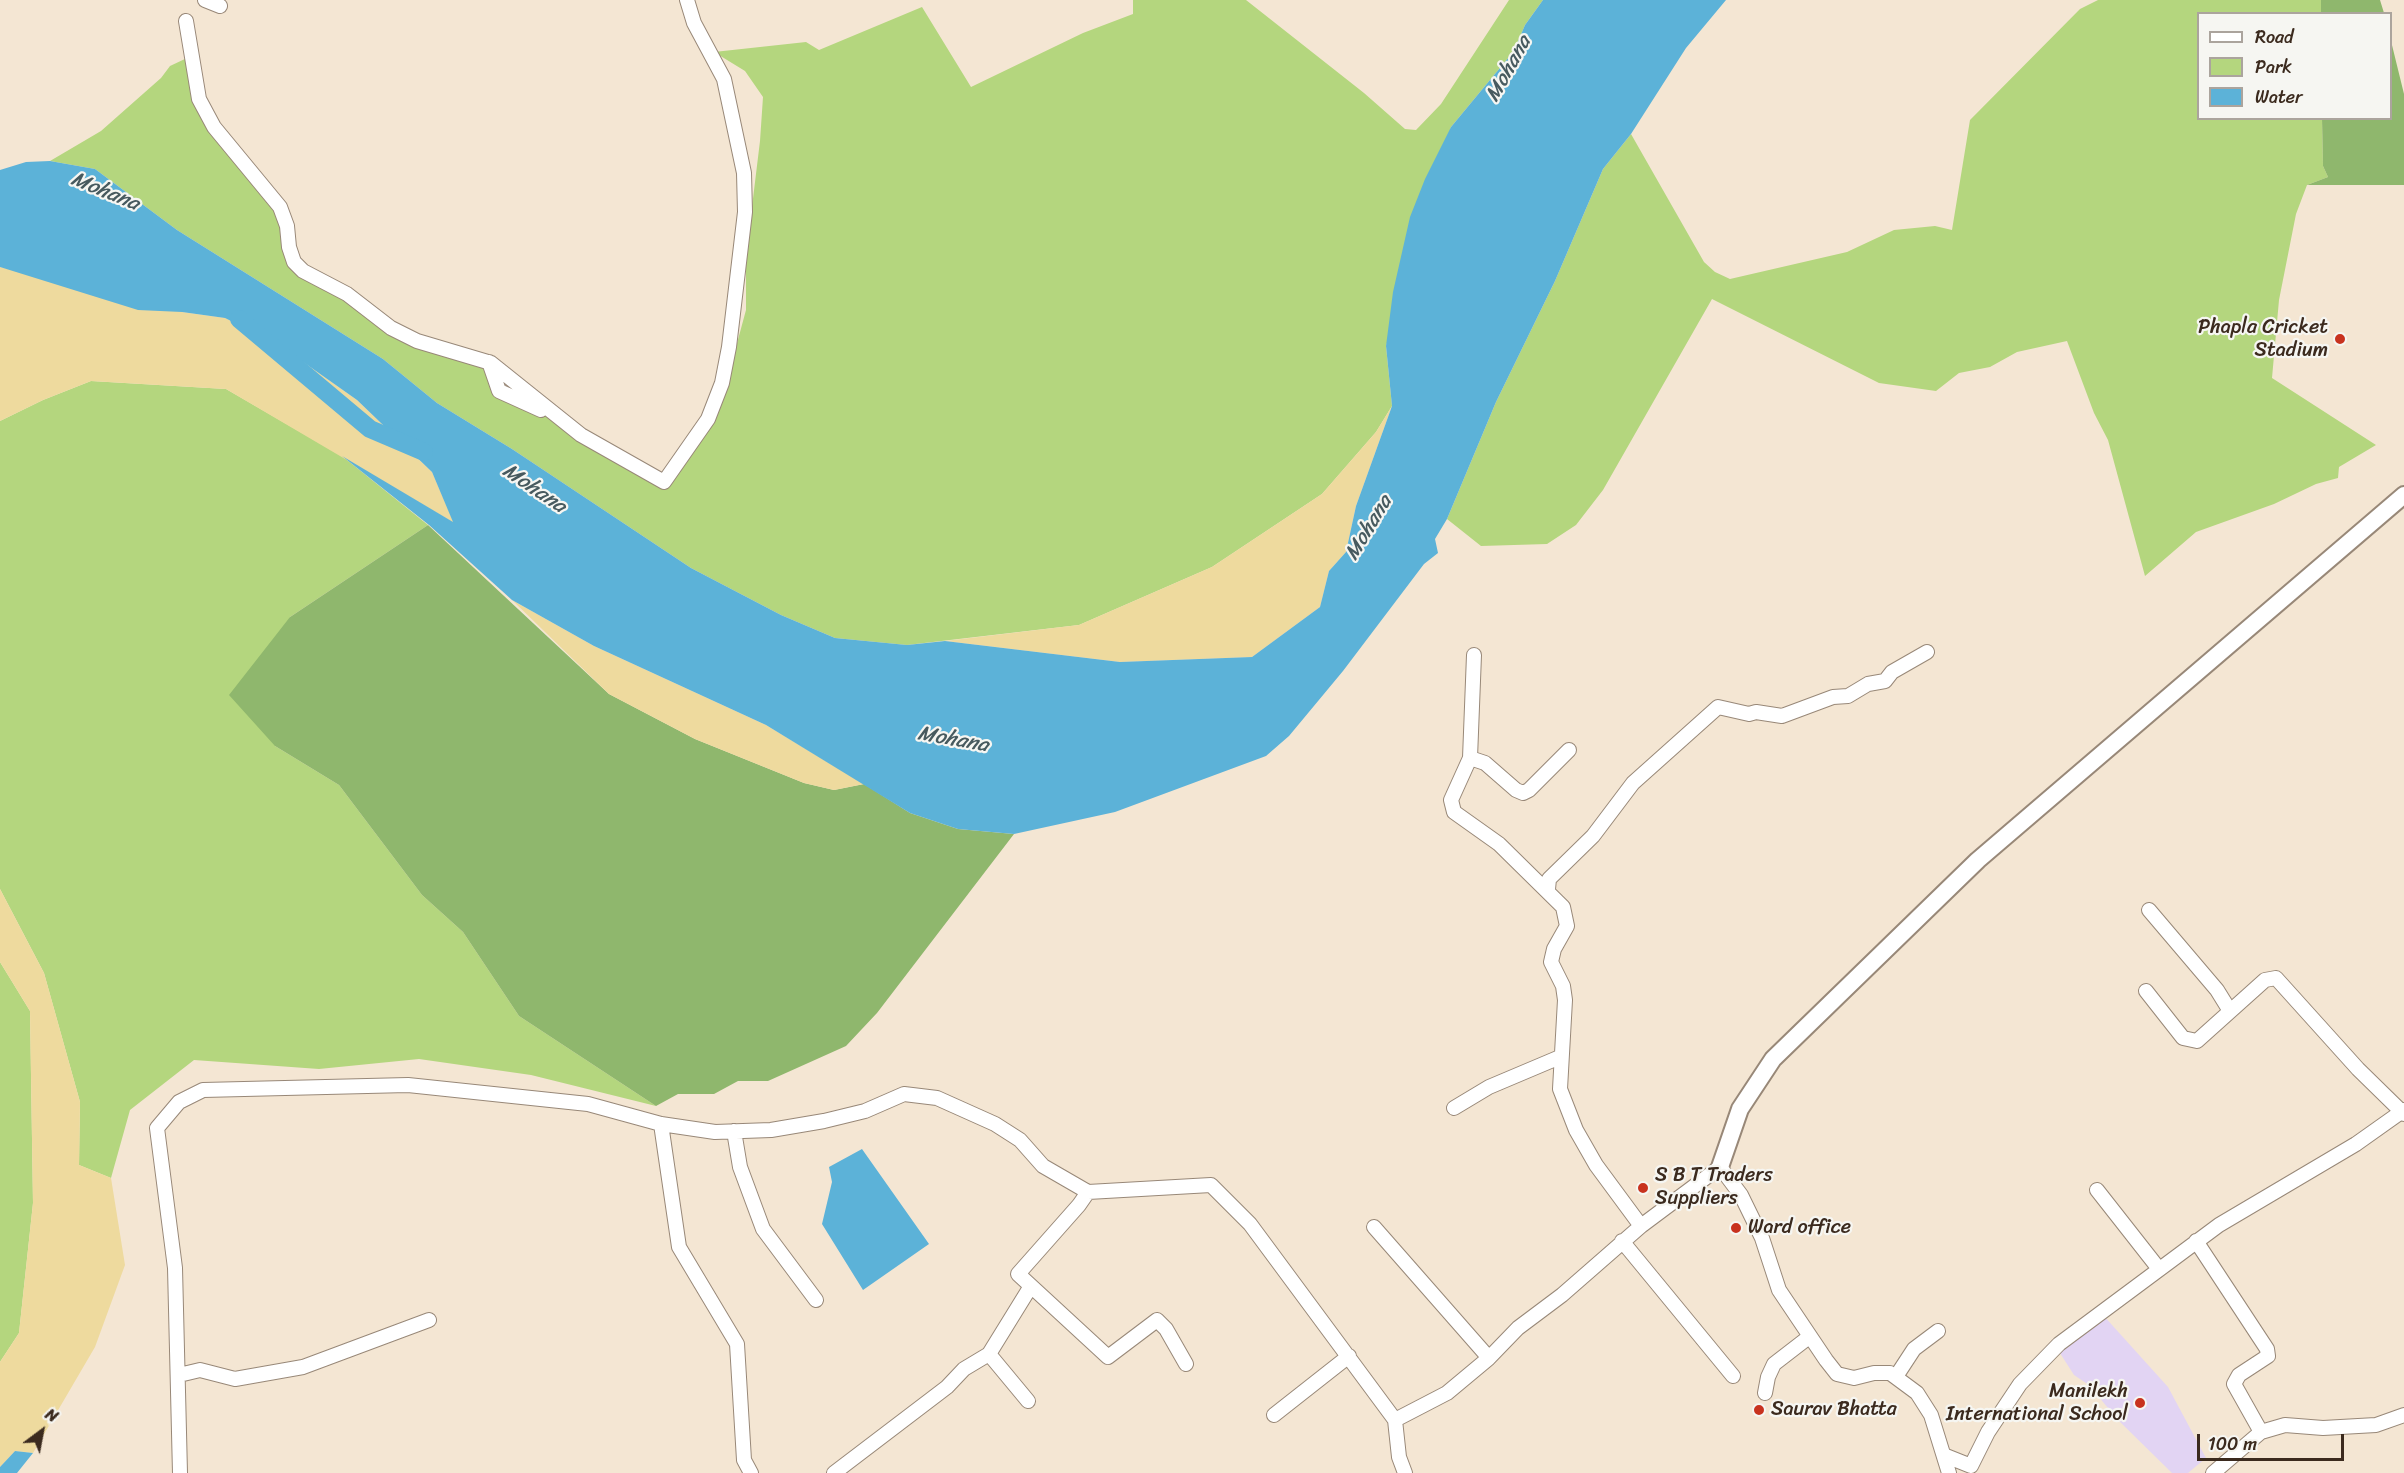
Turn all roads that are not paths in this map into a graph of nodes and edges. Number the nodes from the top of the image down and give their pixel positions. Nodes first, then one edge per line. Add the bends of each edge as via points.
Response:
1 (205, 0) edge
2 (687, 0) edge
3 (220, 6) dead end
4 (186, 21) dead end
5 (2404, 495) edge
6 (1927, 651) dead end
7 (1474, 655) dead end
8 (1569, 750) dead end
9 (1470, 758) junction
10 (1548, 890) junction
11 (2149, 909) dead end
12 (2146, 991) dead end
13 (2230, 1011) junction
14 (1560, 1057) junction
15 (1454, 1108) dead end
16 (2403, 1112) edge
17 (661, 1124) junction
18 (734, 1131) junction
19 (1720, 1167) junction
20 (2097, 1191) dead end
21 (1088, 1192) junction
22 (1641, 1226) junction
23 (1374, 1227) dead end
24 (1622, 1241) junction
25 (2196, 1241) junction
26 (2159, 1269) junction
27 (1031, 1286) junction
28 (816, 1300) dead end
29 (429, 1320) dead end
30 (1938, 1331) dead end
31 (1809, 1337) junction
32 (989, 1354) junction
33 (1349, 1356) junction
34 (1489, 1358) junction
35 (1186, 1364) dead end
36 (179, 1374) junction
37 (1897, 1375) junction
38 (1734, 1376) dead end
39 (1765, 1393) dead end
40 (1028, 1401) dead end
41 (1274, 1415) dead end
42 (2404, 1415) edge
43 (1395, 1420) junction
44 (2261, 1432) junction
45 (1946, 1456) junction
46 (180, 1473) edge
47 (751, 1473) edge
48 (834, 1473) edge
49 (1405, 1473) edge
50 (1949, 1473) edge
51 (2213, 1473) edge

1 - 3 street
2 - 4 street via 694,23 724,79 744,173 745,212 722,383 708,419 664,482 581,435 489,362 417,341 391,328 347,294 303,271 294,262 280,207 214,127 199,99
5 - 19 main road via 1978,860 1773,1059 1740,1109
6 - 10 street via 1892,672 1886,681 1782,716 1718,707 1633,783 1593,836 1549,879
7 - 9 street
8 - 9 street via 1523,793 1485,763
9 - 10 street via 1451,800 1454,812 1499,844
10 - 14 street via 1563,907 1567,926 1551,962 1565,1000
11 - 13 street
12 - 13 street via 2183,1038 2197,1041
13 - 16 street via 2265,980 2276,978 2358,1069
14 - 15 street via 1522,1071
14 - 22 street via 1560,1089 1576,1130 1596,1165
16 - 25 street
17 - 18 street
17 - 36 street via 588,1104 408,1085 203,1090 179,1102 157,1128 175,1268
17 - 47 street via 679,1248 737,1344 744,1460
18 - 21 street via 771,1130 824,1121 865,1111 904,1094 937,1098 995,1124 1020,1140 1042,1166
18 - 28 street via 740,1167 763,1229
19 - 22 street
19 - 31 street via 1742,1195 1762,1238 1779,1290
20 - 26 street
21 - 27 street via 1018,1274
21 - 33 street via 1211,1185 1250,1224
22 - 24 street
23 - 34 street
24 - 34 street via 1518,1328
24 - 38 street
25 - 26 street
25 - 44 street via 2267,1349 2268,1356 2239,1375 2234,1384
26 - 45 street via 2059,1344 2020,1384 1971,1466
27 - 32 street
27 - 35 street via 1108,1357 1157,1320 1167,1329
29 - 36 street via 303,1367 235,1379 200,1370
30 - 37 street via 1914,1349
31 - 37 street via 1837,1374 1854,1378 1874,1373
31 - 39 street via 1774,1364
32 - 40 street
32 - 48 street via 964,1369 947,1387
33 - 41 street
33 - 43 street
34 - 43 street via 1447,1393
36 - 46 street
37 - 45 street via 1917,1393 1931,1415
42 - 44 street via 2376,1425 2285,1425
43 - 49 street
44 - 51 street
45 - 50 street

